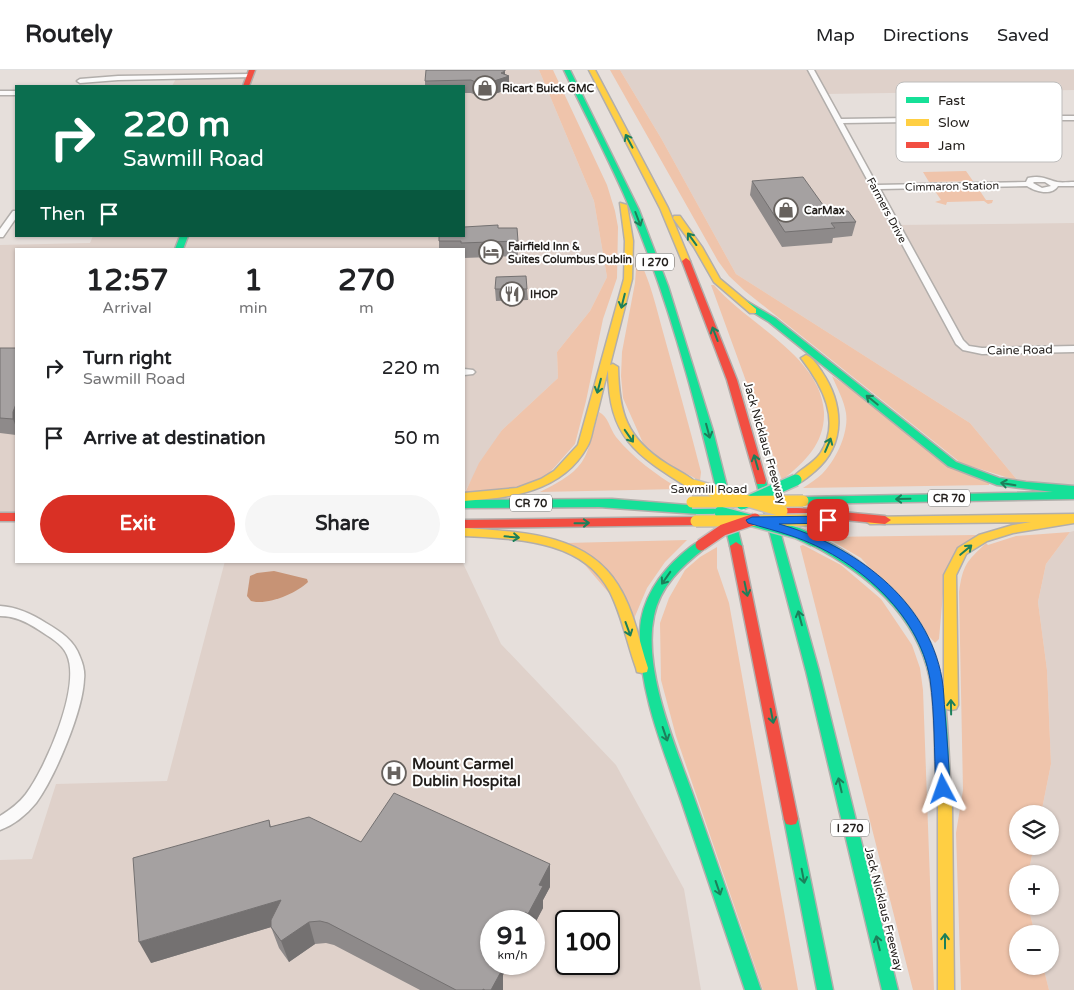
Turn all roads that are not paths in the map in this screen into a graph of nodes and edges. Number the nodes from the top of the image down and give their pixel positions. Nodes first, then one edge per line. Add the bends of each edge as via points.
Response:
1 (79, 70) edge
2 (165, 70) edge
3 (567, 70) edge
4 (592, 70) edge
5 (811, 70) edge
6 (148, 77) junction
7 (161, 77) junction
8 (249, 78) edge
9 (80, 84) edge
10 (144, 85) edge
11 (0, 93) edge
12 (15, 93) edge
13 (896, 120) edge
14 (838, 121) junction
15 (603, 143) junction
16 (652, 184) junction
17 (1074, 184) edge
18 (875, 187) junction
19 (15, 214) edge
20 (15, 229) edge
21 (2, 233) edge
22 (743, 302) junction
23 (618, 322) junction
24 (966, 348) joint
25 (1074, 350) edge
26 (1074, 490) edge
27 (1074, 495) edge
28 (465, 497) edge
29 (747, 502) junction
30 (465, 504) edge
31 (782, 511) junction
32 (806, 511) junction
33 (694, 512) junction
34 (720, 512) junction
35 (15, 517) edge
36 (0, 518) edge
37 (1074, 518) edge
38 (752, 520) junction
39 (465, 524) edge
40 (465, 532) edge
41 (0, 610) edge
42 (659, 717) junction
43 (945, 807) junction
44 (0, 824) edge
45 (753, 990) edge
46 (825, 990) edge
47 (890, 990) edge
48 (946, 990) edge

1 - 9 street
2 - 7 street
3 - 15 main road, I 270
16 -> 4 main road, Jack Nicklaus Freeway / I 270
5 - 14 street, Farmers Drive
6 - 7 street
6 - 9 street
6 - 10 street
7 - 8 street
11 - 12 street
13 - 14 street
14 - 18 street, Farmers Drive
15 -> 23 main road via 625,212 629,241 628,279
15 -> 46 main road, I 270 via 635,210 664,286 708,431 744,578
22 -> 16 main road via 717,280 698,247
47 -> 16 main road, Jack Nicklaus Freeway / I 270 via 812,665 745,422 697,287
17 - 18 street, Cimmaron Station via 1054,184 1054,189 1046,190 1029,184
18 - 24 street, Farmers Drive via 958,342
19 - 21 street
20 - 21 street
26 -> 22 main road via 1005,484 952,464 772,320
29 -> 22 main road, bridge via 796,480 817,464 830,444 834,422 826,384 812,363
23 -> 28 main road via 583,446 572,465 555,479 535,488
23 -> 29 main road, bridge via 610,387 612,404 620,424 634,444 655,462 692,485
24 - 25 street, Caine Road via 982,351
27 -> 32 main road, Sawmill Road / CR 70 via 825,500
29 - 31 main road, bridge
29 - 32 main road, Sawmill Road / CR 70, bridge
29 - 33 main road, Sawmill Road / CR 70, bridge
29 - 34 main road, bridge
30 - 33 main road, Sawmill Road / CR 70 via 598,503
31 - 32 main road
31 - 38 main road, bridge
32 - 37 main road, Sawmill Road / CR 70 via 885,520
32 - 38 main road, Sawmill Road / CR 70, bridge
33 - 34 main road
33 - 38 main road, Sawmill Road / CR 70, bridge
39 -> 33 main road, Sawmill Road / CR 70 via 673,522
34 - 38 main road, bridge
35 - 36 main road
43 -> 37 main road via 952,755 950,575 962,551 983,538
38 -> 42 main road, bridge via 723,530 683,558 666,576 653,598 646,630
38 - 43 main road, bridge via 797,533 833,550 878,580 907,612 928,649 936,679
40 -> 42 main road via 541,539 562,545 583,555 601,571 613,587
41 - 44 street via 37,623 64,640 73,654 78,678 73,704 50,766 34,795 14,816
42 -> 45 main road
48 -> 43 main road

